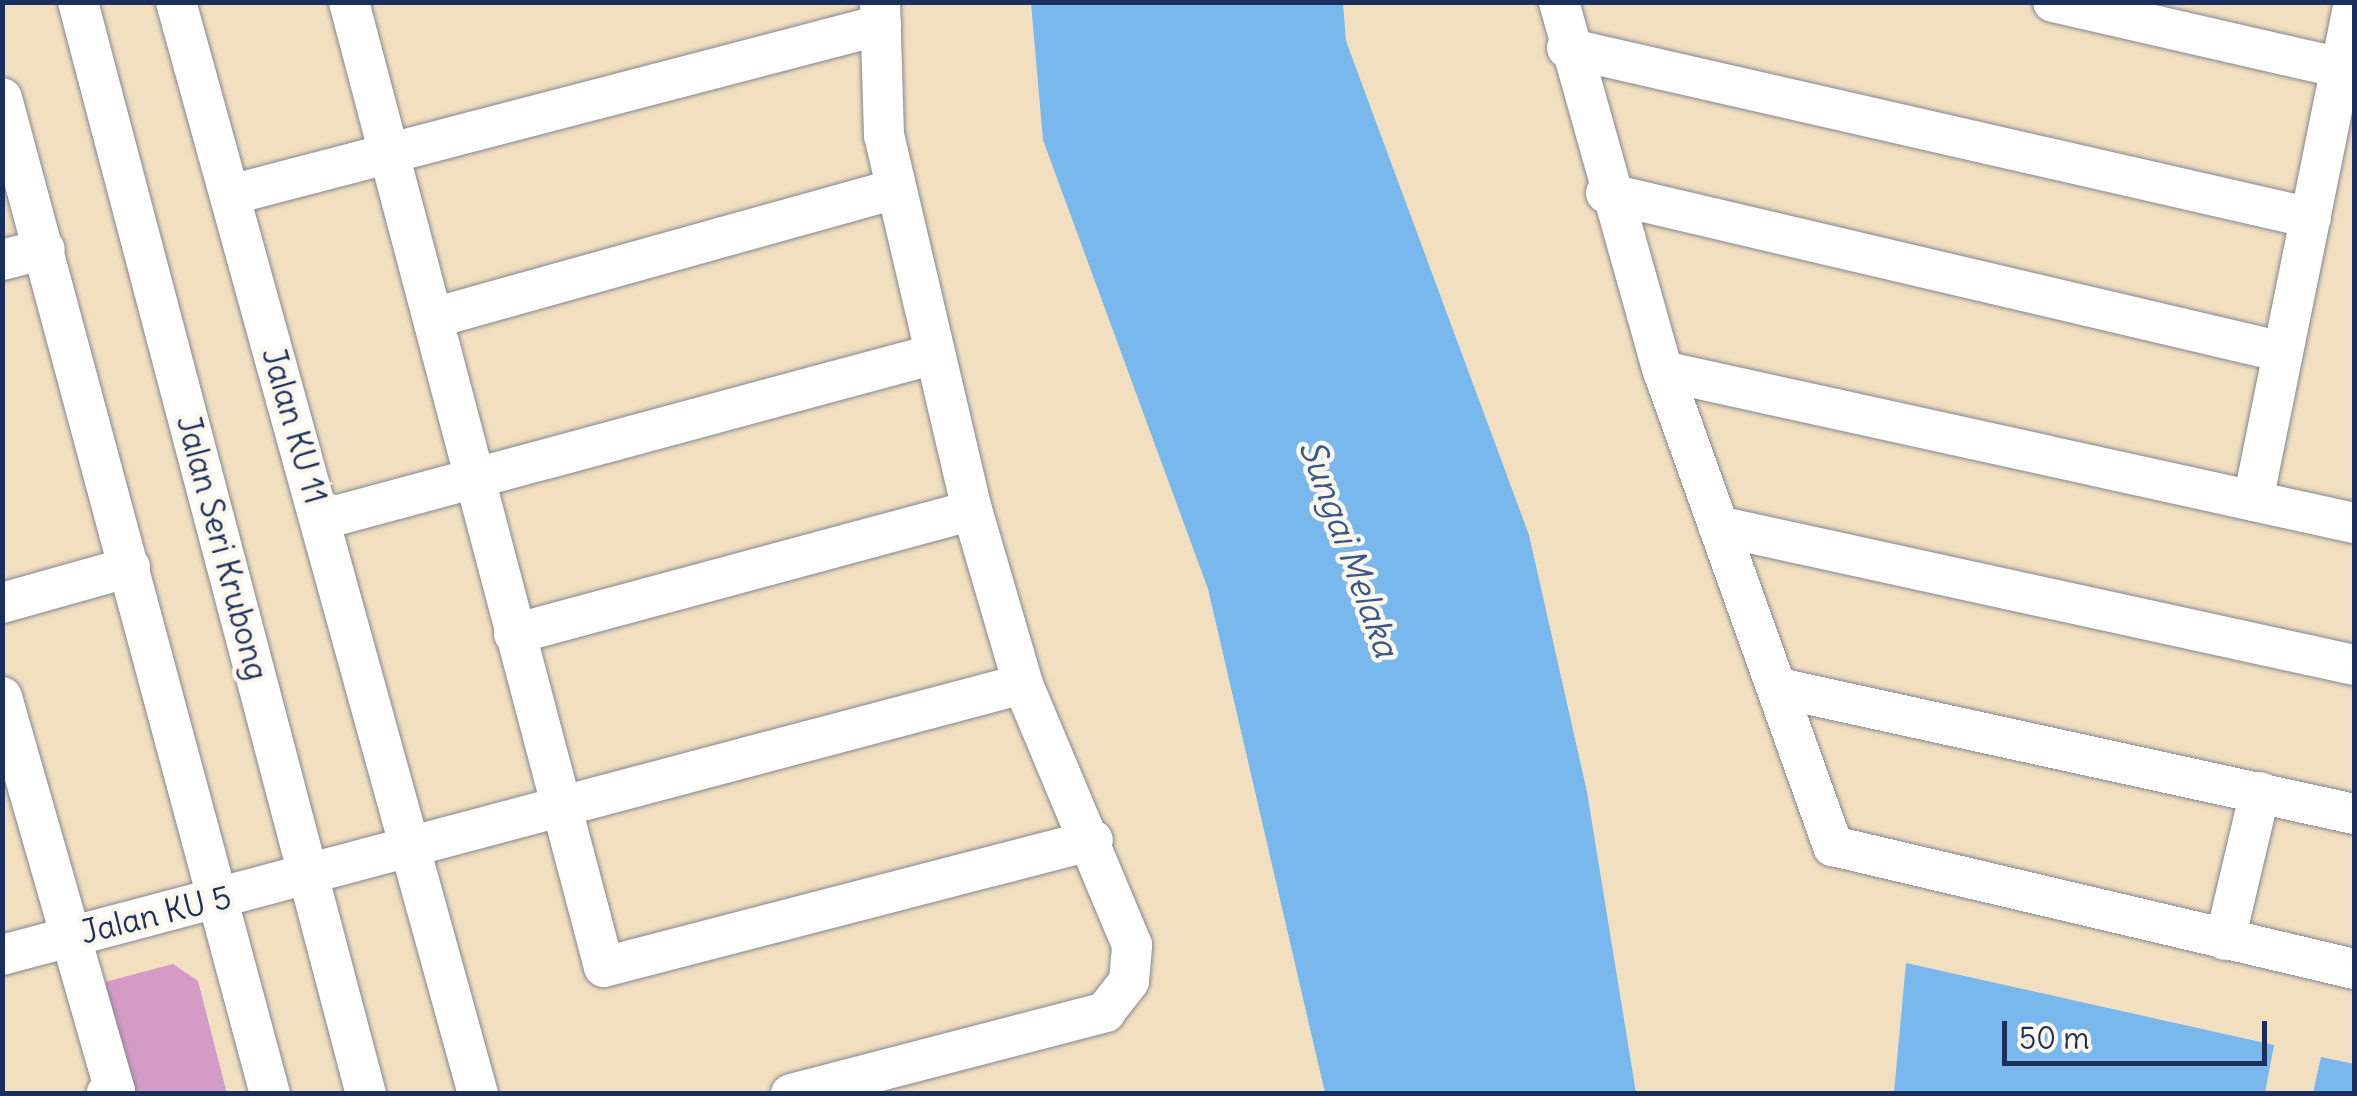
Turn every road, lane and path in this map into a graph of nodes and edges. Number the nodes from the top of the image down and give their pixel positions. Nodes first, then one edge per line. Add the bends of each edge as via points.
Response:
1 (78, 2) edge
2 (176, 2) edge
3 (349, 2) edge
4 (1558, 2) edge
5 (2053, 2) edge
6 (2354, 2) edge
7 (881, 14) edge
8 (1567, 48) junction
9 (2341, 68) junction
10 (2, 98) edge
11 (389, 155) junction
12 (896, 189) junction
13 (1606, 193) junction
14 (230, 196) junction
15 (2310, 218) junction
16 (44, 249) junction
17 (2, 260) edge
18 (433, 318) junction
19 (2283, 352) junction
20 (935, 354) junction
21 (1662, 372) junction
22 (475, 477) junction
23 (2253, 500) junction
24 (972, 510) junction
25 (320, 520) junction
26 (2354, 523) edge
27 (1718, 526) junction
28 (130, 567) junction
29 (2, 603) edge
30 (514, 634) junction
31 (2354, 665) edge
32 (1023, 684) junction
33 (1779, 688) junction
34 (2, 697) edge
35 (15, 786) edge
36 (2260, 792) junction
37 (564, 808) junction
38 (2354, 814) edge
39 (1093, 840) junction
40 (406, 852) junction
41 (310, 878) junction
42 (218, 900) junction
43 (70, 936) junction
44 (2225, 940) junction
45 (2, 955) edge
46 (2354, 969) edge
47 (106, 1094) edge
48 (270, 1094) edge
49 (366, 1094) edge
50 (478, 1094) edge
51 (791, 1094) edge

1 - 41 street, Jalan Seri Krubong
2 - 14 street, Jalan KU 11
3 - 11 street
4 - 8 street
5 - 9 street
6 - 9 street
7 - 11 street
7 - 12 street via 884,136
8 - 13 street
8 - 15 street
9 - 15 street
10 - 16 street
11 - 14 street
11 - 18 street
12 - 18 street
12 - 20 street
13 - 19 street
13 - 21 street
14 - 25 street, Jalan KU 11
15 - 19 street
16 - 17 street
16 - 28 street
18 - 22 street
19 - 23 street
20 - 22 street
20 - 24 street
21 - 23 street
21 - 27 street
22 - 25 street
22 - 30 street
23 - 26 street
24 - 30 street
24 - 32 street
25 - 40 street, Jalan KU 11
27 - 31 street
27 - 33 street
28 - 29 street
28 - 42 street
30 - 37 street
32 - 37 street, Jalan KU 5
32 - 39 street
33 - 36 street
33 - 44 street via 1833,846
34 - 35 street
35 - 43 street
36 - 38 street
36 - 44 street
37 - 39 street via 604,968
37 - 40 street, Jalan KU 5
39 - 51 street via 1132,945 1129,982 1106,1012
40 - 41 street, Jalan KU 5
40 - 50 street, Jalan KU 11
41 - 42 street, Jalan KU 5
41 - 49 street, Jalan Seri Krubong
42 - 43 street, Jalan KU 5
42 - 48 street
43 - 45 street, Jalan KU 5
43 - 47 street via 115,1091
44 - 46 street

